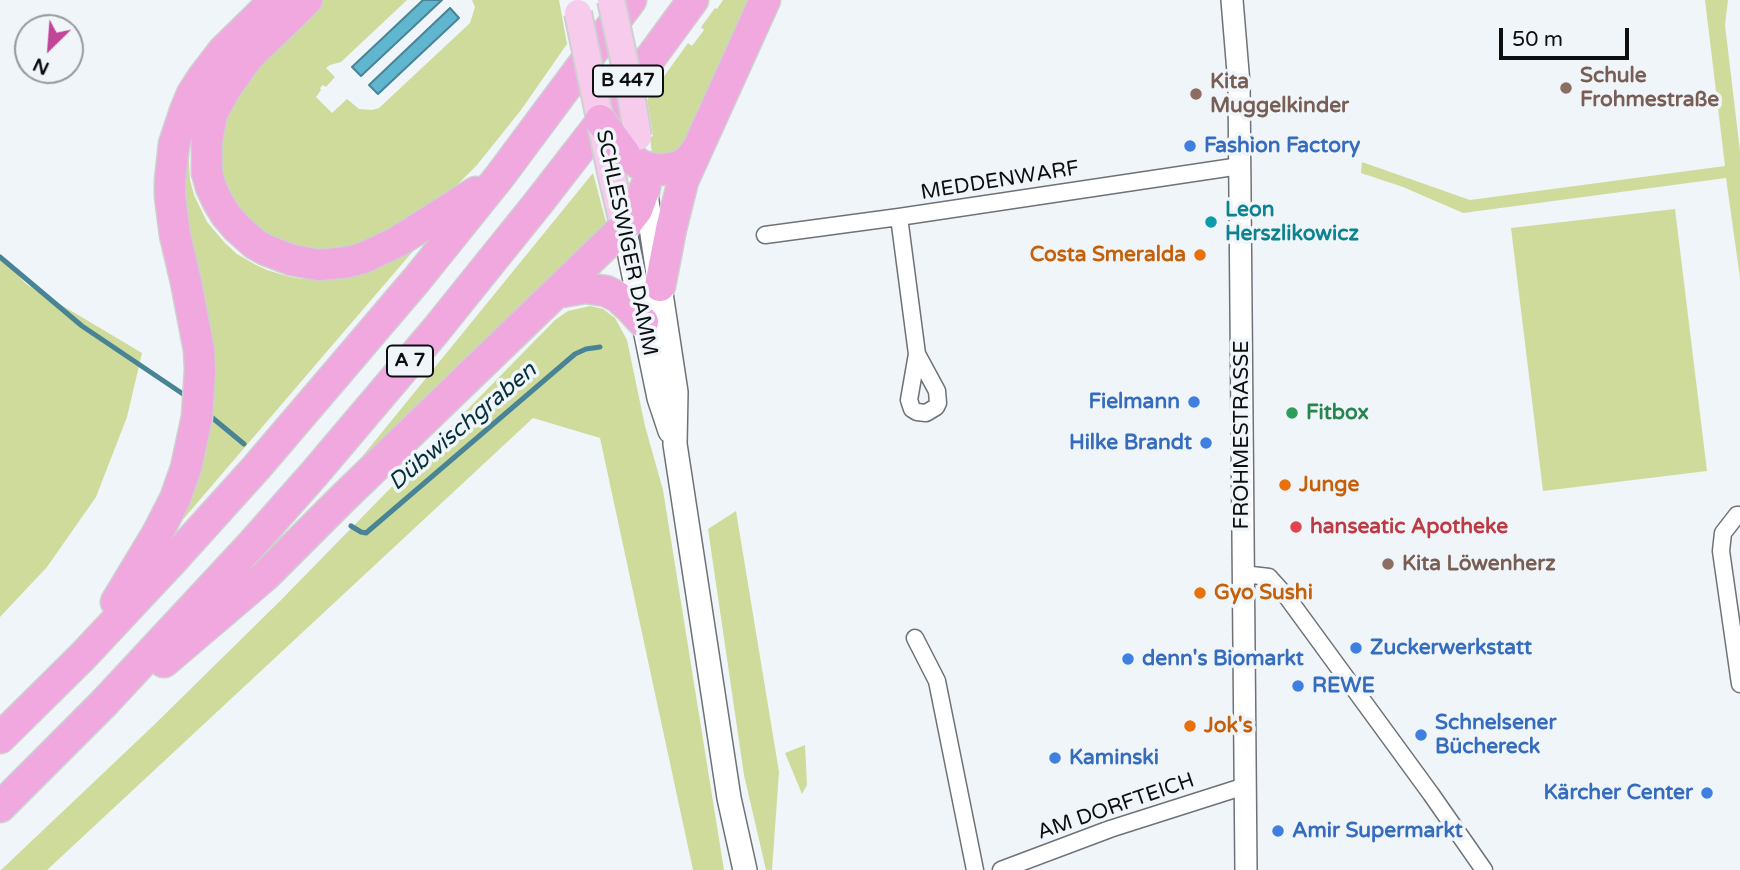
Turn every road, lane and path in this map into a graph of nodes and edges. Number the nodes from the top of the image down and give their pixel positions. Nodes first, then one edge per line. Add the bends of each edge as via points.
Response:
1 (275, 0) edge
2 (307, 0) edge
3 (611, 0) edge
4 (631, 0) edge
5 (693, 0) edge
6 (765, 0) edge
7 (1232, 0) edge
8 (576, 6) edge
9 (600, 120) joint
10 (695, 152) junction
11 (632, 163) junction
12 (1240, 166) junction
13 (499, 176) junction
14 (900, 217) junction
15 (624, 227) junction
16 (765, 235) dead end
17 (660, 286) junction
18 (556, 293) junction
19 (643, 322) junction
20 (917, 354) dead end
21 (675, 444) junction
22 (1740, 515) edge
23 (1243, 574) junction
24 (915, 638) dead end
25 (83, 656) junction
26 (1740, 684) edge
27 (104, 703) junction
28 (0, 738) edge
29 (1245, 786) junction
30 (0, 807) edge
31 (745, 870) edge
32 (975, 870) edge
33 (1001, 870) edge
34 (1246, 870) edge
35 (1484, 870) edge

1 - 25 highway via 211,66 192,94 178,129 170,196 199,350 195,432 167,517
2 - 13 highway via 248,57 212,114 206,141 207,173 226,215 243,234 292,260 319,265 348,262 397,243
3 - 11 main road, SCHLESWIGER DAMM / B 447, bridge via 629,83
4 - 13 highway, A 7
5 - 27 highway, A 7 via 539,202 380,398
6 - 10 highway
7 - 12 street, FROHMESTRASSE
8 - 9 main road, SCHLESWIGER DAMM / B 447, bridge
9 - 11 highway, bridge
10 - 11 highway via 676,168 661,170
10 - 17 highway via 679,195
11 - 15 highway via 637,210
11 - 17 main road, SCHLESWIGER DAMM
12 - 14 street, MEDDENWARF
12 - 23 street, FROHMESTRASSE
13 - 25 highway, A 7 via 264,458
14 - 16 street, MEDDENWARF
14 - 20 street
15 - 18 highway
15 - 19 main road, SCHLESWIGER DAMM
17 - 21 main road, SCHLESWIGER DAMM via 676,392
18 - 19 highway via 585,288 606,291
18 - 27 highway via 265,576 170,657
19 - 21 main road, SCHLESWIGER DAMM via 659,398
21 - 31 main road, SCHLESWIGER DAMM via 729,798
22 - 26 street via 1723,533 1721,551
23 - 29 street, FROHMESTRASSE
23 - 35 street via 1269,577 1287,597
24 - 32 street via 937,681
25 - 28 highway, A 7
27 - 30 highway, A 7
29 - 33 street, AM DORFTEICH
29 - 34 street, FROHMESTRASSE

